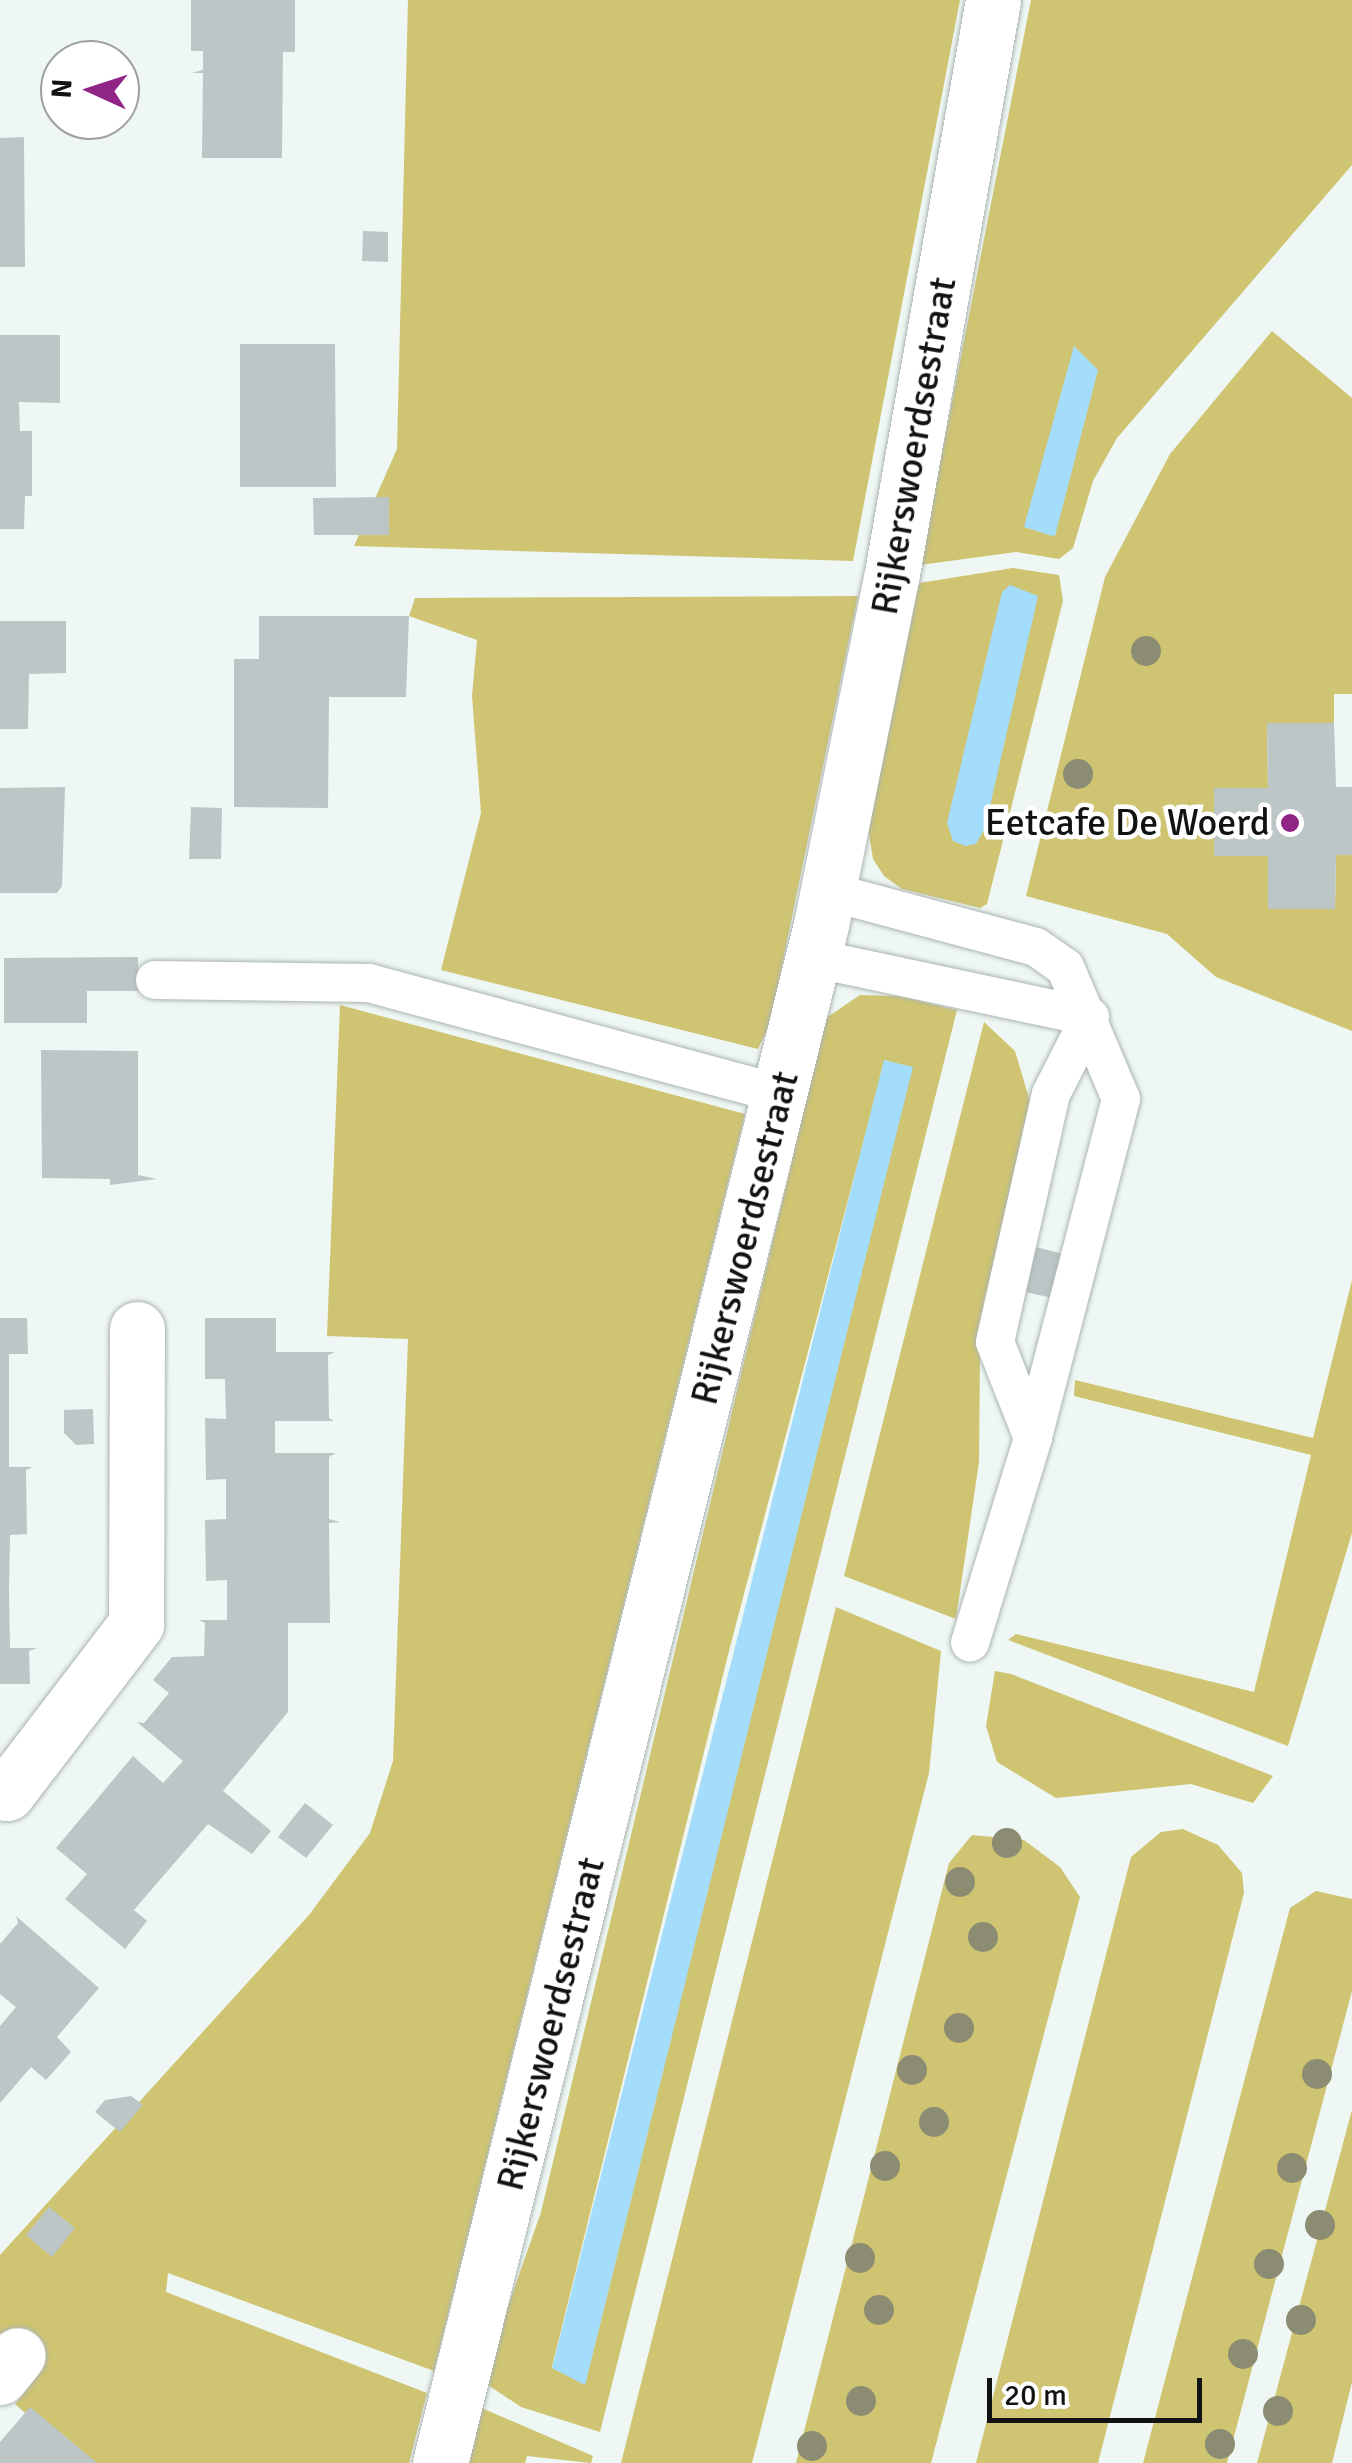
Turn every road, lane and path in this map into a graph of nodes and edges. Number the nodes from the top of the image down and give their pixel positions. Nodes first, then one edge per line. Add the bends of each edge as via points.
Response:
1 (993, 0) edge
2 (827, 891) junction
3 (813, 958) junction
4 (155, 980) dead end
5 (1090, 1018) junction
6 (780, 1094) junction
7 (137, 1329) dead end
8 (1033, 1438) junction
9 (970, 1643) dead end
10 (0, 1792) edge
11 (440, 2463) edge

1 - 2 street, Rijkerswoerdsestraat via 892,579
2 - 3 street, Rijkerswoerdsestraat
2 - 5 lane via 1036,947 1065,966
3 - 5 lane
3 - 6 street, Rijkerswoerdsestraat
4 - 6 lane via 370,983
5 - 8 lane via 1120,1099
5 - 8 lane via 1051,1094 995,1342
6 - 11 street, Rijkerswoerdsestraat
7 - 10 street via 136,1624 7,1793
8 - 9 lane

